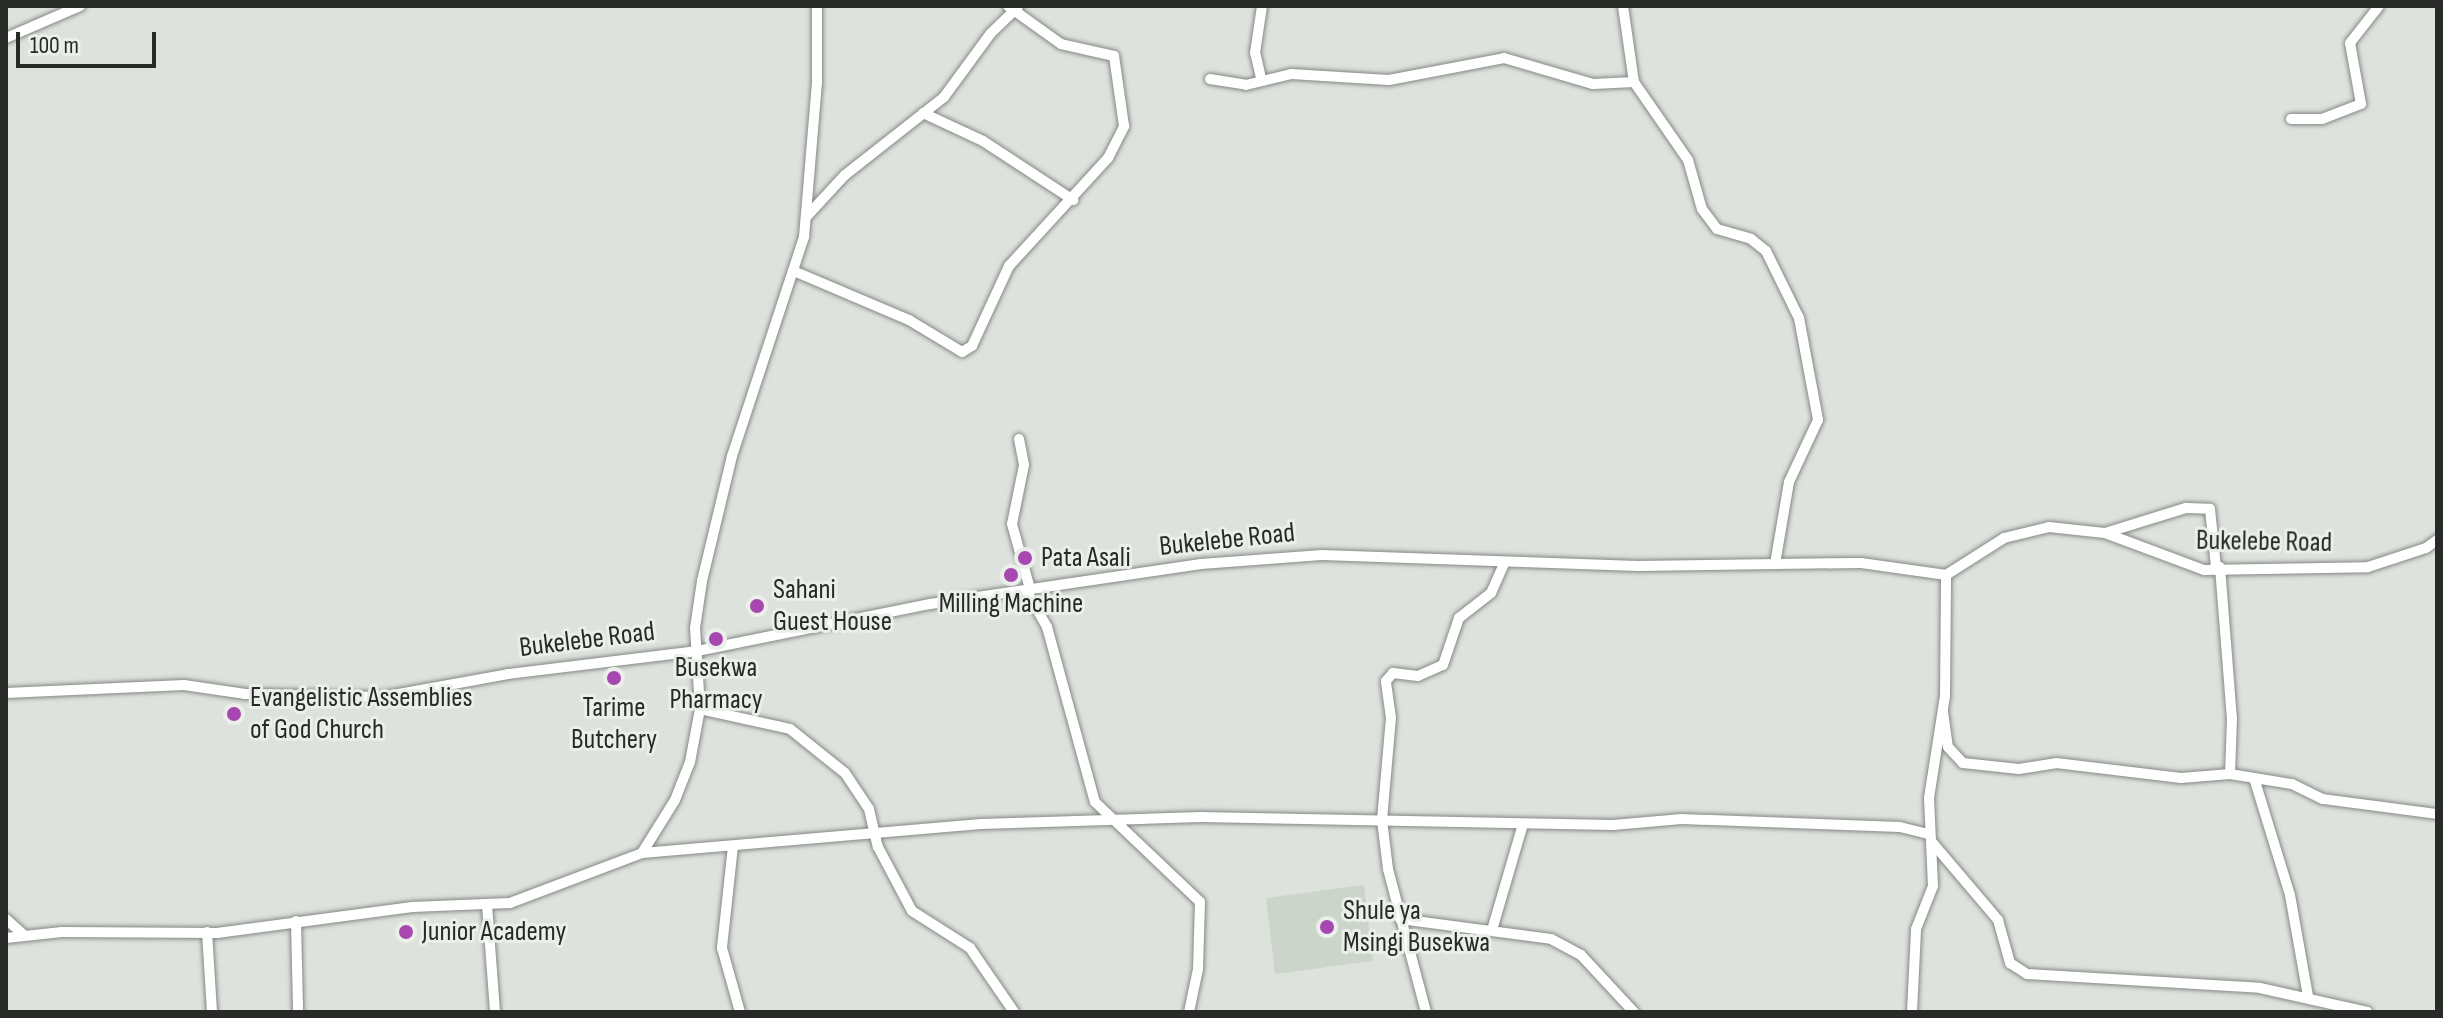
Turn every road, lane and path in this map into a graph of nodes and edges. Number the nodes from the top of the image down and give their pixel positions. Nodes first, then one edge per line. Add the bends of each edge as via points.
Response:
1 (80, 6) edge
2 (817, 6) edge
3 (1262, 6) edge
4 (1623, 6) edge
5 (2379, 6) edge
6 (1014, 7) edge
7 (6, 38) edge
8 (1261, 78) junction
9 (1210, 79) dead end
10 (1634, 82) junction
11 (923, 113) junction
12 (2291, 119) dead end
13 (1073, 200) junction
14 (807, 216) junction
15 (796, 272) junction
16 (1019, 439) dead end
17 (2105, 533) junction
18 (2437, 540) edge
19 (1505, 562) junction
20 (1775, 564) junction
21 (2218, 567) junction
22 (1946, 575) junction
23 (1028, 590) junction
24 (697, 651) junction
25 (6, 693) edge
26 (700, 709) junction
27 (1943, 712) junction
28 (2230, 774) junction
29 (2254, 778) junction
30 (2437, 814) edge
31 (1382, 820) junction
32 (1112, 821) junction
33 (1523, 824) junction
34 (877, 832) junction
35 (1930, 838) junction
36 (733, 846) junction
37 (642, 853) junction
38 (487, 905) junction
39 (6, 919) edge
40 (1400, 919) junction
41 (296, 921) junction
42 (1492, 930) junction
43 (207, 932) junction
44 (24, 935) junction
45 (6, 938) edge
46 (2308, 996) junction
47 (212, 1012) edge
48 (298, 1012) edge
49 (495, 1012) edge
50 (740, 1012) edge
51 (1014, 1012) edge
52 (1189, 1012) edge
53 (1426, 1012) edge
54 (1634, 1012) edge
55 (1912, 1012) edge
56 (2367, 1012) edge

1 - 7 street
2 - 14 street
3 - 8 street via 1255,53
4 - 10 street
5 - 12 street via 2350,43 2361,104 2322,119
6 - 11 street via 955,84
6 - 13 street via 1061,44 1110,53 1119,66 1122,133
8 - 9 street via 1246,85
8 - 10 street via 1291,74 1389,80 1504,58 1593,84
10 - 20 street via 1688,160 1710,222 1758,243 1799,318 1818,420 1789,482
11 - 13 street via 983,141
11 - 14 street via 845,175
13 - 15 street via 1009,266 967,351 863,298
14 - 15 street
15 - 24 street via 725,480 698,600
16 - 23 street via 1024,465 1012,524
17 - 21 street, Bukelebe Road via 2194,569
17 - 21 street via 2186,508 2210,509
17 - 22 street, Bukelebe Road via 2049,527 2027,531 1969,557
18 - 21 street, Bukelebe Road via 2368,567
19 - 20 street, Bukelebe Road
19 - 23 street, Bukelebe Road via 1322,555 1201,564
19 - 31 street via 1491,593 1459,618 1443,665 1418,676 1393,673 1386,681 1391,718
20 - 22 street, Bukelebe Road via 1861,563
21 - 28 street via 2232,718
22 - 27 street
23 - 24 street, Bukelebe Road
23 - 32 street via 1047,627 1095,802
24 - 25 street, Bukelebe Road via 508,674 382,697 263,695 184,685
24 - 26 street
26 - 34 street via 777,723 800,734 850,779
26 - 37 street via 684,780
27 - 28 street via 1948,747 1963,763 2019,769 2056,763 2181,778
27 - 35 street via 1932,764
28 - 29 street
29 - 30 street via 2292,784 2323,799
29 - 46 street via 2290,895
31 - 32 street
31 - 33 street
31 - 40 street
32 - 34 street
32 - 52 street via 1200,902 1198,969
33 - 35 street via 1682,819 1900,827
33 - 42 street
34 - 36 street
34 - 51 street via 878,847 915,915 970,948
35 - 46 street via 1998,920 2010,963 2027,974 2260,988
35 - 55 street via 1933,886 1916,929
36 - 37 street
36 - 50 street via 722,940
37 - 38 street via 534,897
38 - 41 street via 412,907
38 - 49 street
39 - 44 street
40 - 42 street
40 - 53 street
41 - 43 street
41 - 48 street
42 - 54 street via 1563,945 1605,978
43 - 44 street
43 - 47 street
44 - 45 street
46 - 56 street

